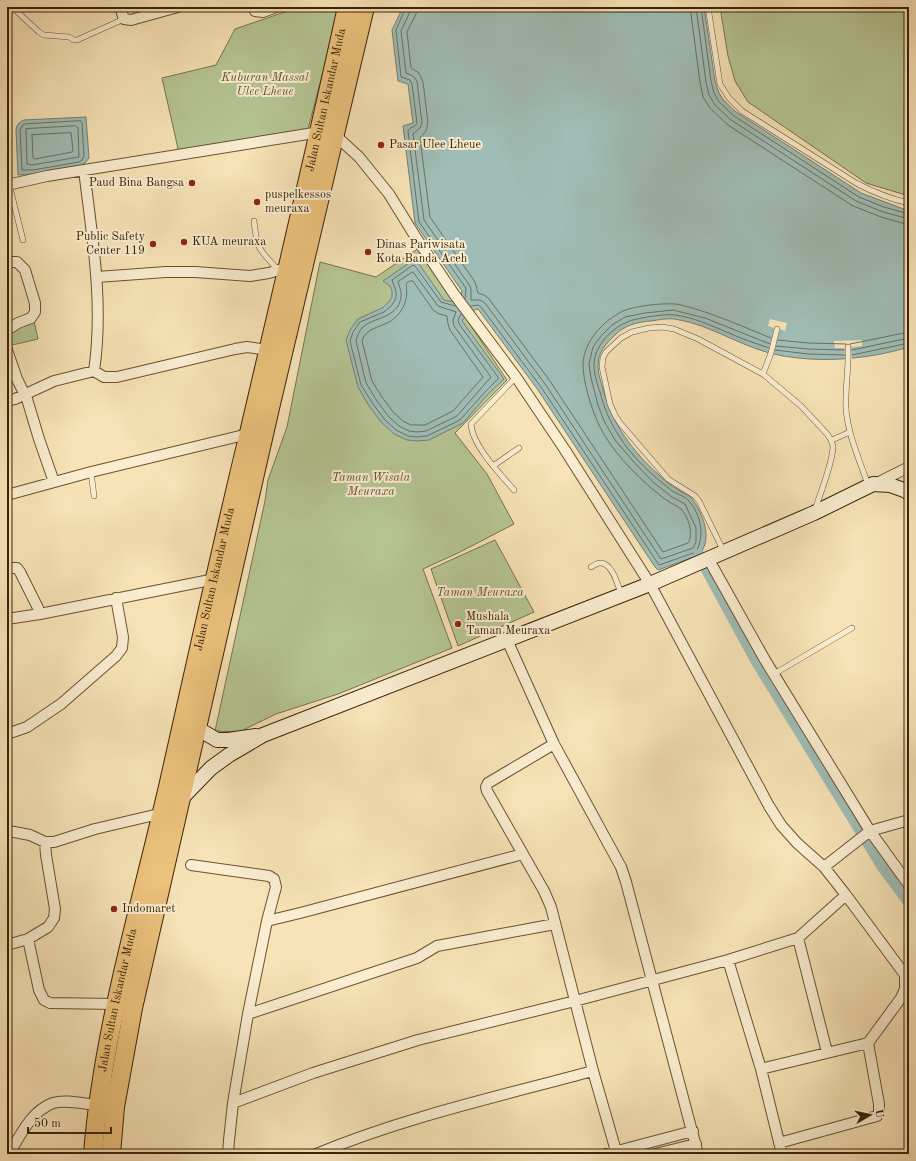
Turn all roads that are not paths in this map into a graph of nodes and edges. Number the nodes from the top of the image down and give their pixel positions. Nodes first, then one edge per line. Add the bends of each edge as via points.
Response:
1 (12, 7) edge
2 (120, 7) edge
3 (178, 7) edge
4 (253, 7) edge
5 (276, 7) edge
6 (347, 7) edge
7 (365, 7) edge
8 (708, 7) edge
9 (124, 19) junction
10 (328, 133) junction
11 (84, 170) junction
12 (8, 184) edge
13 (909, 203) edge
14 (254, 221) dead end
15 (23, 240) dead end
16 (7, 262) edge
17 (284, 269) junction
18 (97, 277) junction
19 (777, 329) dead end
20 (7, 330) edge
21 (848, 347) dead end
22 (7, 350) edge
23 (268, 350) junction
24 (94, 371) junction
25 (763, 374) junction
26 (516, 377) junction
27 (25, 394) junction
28 (7, 401) edge
29 (850, 432) junction
30 (248, 434) junction
31 (832, 440) junction
32 (519, 448) dead end
33 (494, 466) junction
34 (909, 467) edge
35 (91, 472) junction
36 (54, 482) junction
37 (871, 485) junction
38 (514, 490) dead end
39 (909, 493) edge
40 (7, 495) edge
41 (94, 496) dead end
42 (814, 513) junction
43 (724, 553) junction
44 (706, 561) junction
45 (591, 567) dead end
46 (7, 568) edge
47 (215, 579) junction
48 (652, 583) junction
49 (622, 595) junction
50 (116, 598) junction
51 (40, 614) junction
52 (7, 620) edge
53 (852, 628) dead end
54 (507, 640) junction
55 (774, 674) junction
56 (197, 728) junction
57 (7, 734) edge
58 (263, 735) junction
59 (554, 744) junction
60 (181, 799) junction
61 (163, 813) junction
62 (909, 820) edge
63 (7, 832) edge
64 (869, 832) junction
65 (45, 842) junction
66 (522, 854) junction
67 (191, 865) dead end
68 (824, 867) junction
69 (909, 885) edge
70 (846, 895) junction
71 (267, 921) junction
72 (555, 924) junction
73 (798, 938) junction
74 (28, 939) junction
75 (7, 945) edge
76 (728, 960) junction
77 (652, 979) junction
78 (575, 1000) junction
79 (116, 1004) junction
80 (248, 1014) junction
81 (868, 1043) junction
82 (827, 1052) junction
83 (762, 1069) junction
84 (593, 1071) junction
85 (233, 1103) junction
86 (97, 1105) junction
87 (692, 1132) junction
88 (779, 1143) junction
89 (697, 1149) edge
90 (616, 1151) junction
91 (9, 1154) edge
92 (93, 1154) edge
93 (111, 1154) edge
94 (228, 1154) edge
95 (316, 1154) edge
96 (606, 1154) edge
97 (655, 1154) edge
98 (782, 1154) edge

1 - 9 lane via 38,32 74,40
2 - 9 street
3 - 9 street via 131,20
4 - 5 street via 255,11 260,12
6 - 10 highway, Jalan Sultan Iskandar Muda
7 - 10 highway, Jalan Sultan Iskandar Muda
8 - 13 lane via 720,84 729,98 742,110 856,183 886,197
10 - 11 street
10 - 17 highway, Jalan Sultan Iskandar Muda
10 - 26 street via 359,157 389,194 454,294
10 - 56 highway, Jalan Sultan Iskandar Muda via 270,408
11 - 12 street
11 - 18 street
12 - 15 lane
14 - 17 lane via 259,249
16 - 20 street via 16,262 25,270 35,312 31,318
17 - 18 street via 250,276 166,272
17 - 23 highway, Jalan Sultan Iskandar Muda
18 - 24 street via 97,351
19 - 25 lane
21 - 29 lane via 846,407
22 - 27 street
23 - 24 street via 247,347 235,349 117,377 104,377
23 - 30 highway, Jalan Sultan Iskandar Muda
24 - 27 street via 54,381
25 - 31 lane via 801,406
25 - 43 lane via 698,339 662,327 632,332 612,346 603,358 605,384 615,415 668,479 699,501
26 - 33 lane via 471,424 471,430 485,456
26 - 48 street
27 - 28 street
27 - 36 street
29 - 31 lane
29 - 37 lane
30 - 35 street
30 - 47 highway, Jalan Sultan Iskandar Muda
31 - 42 lane via 832,457
32 - 33 lane
33 - 38 lane
34 - 37 street
35 - 36 street
35 - 41 lane
36 - 40 street
37 - 39 street via 890,485
37 - 42 street
42 - 43 street
43 - 44 street
44 - 48 street
44 - 55 street
45 - 49 lane via 600,563 609,567
46 - 51 street via 17,568 20,572
47 - 50 street
47 - 61 highway, Jalan Sultan Iskandar Muda
48 - 49 street
48 - 68 street via 769,806 797,843
49 - 54 street
50 - 51 street
50 - 57 street via 123,637 122,648 116,656 61,704 26,727
51 - 52 street
53 - 55 lane
54 - 58 street
54 - 59 street
55 - 64 street
56 - 58 street via 217,740
56 - 60 highway, Jalan Sultan Iskandar Muda
58 - 60 street via 211,768
59 - 66 street via 486,786
59 - 77 street via 621,867
60 - 93 highway, Jalan Sultan Iskandar Muda via 133,1008 115,1107
61 - 65 street via 95,829 54,842
61 - 79 highway, Jalan Sultan Iskandar Muda
62 - 64 street
63 - 65 street via 30,835
64 - 68 street
64 - 69 street
65 - 74 street via 55,909 54,918 48,927
66 - 71 street
66 - 72 street via 544,891
67 - 71 street via 274,878 276,887
68 - 70 street
70 - 73 street
70 - 81 street via 905,975 905,989 901,998
71 - 80 street
72 - 78 street
72 - 80 street via 437,946 417,958
73 - 76 street
73 - 82 street
74 - 75 street
74 - 79 street via 39,990 44,1000
76 - 77 street
76 - 83 street
77 - 78 street
77 - 87 street
78 - 84 street
78 - 85 street via 418,1040 313,1073
79 - 86 highway, Jalan Sultan Iskandar Muda
80 - 85 street
81 - 82 street
81 - 88 street via 879,1104 877,1116
82 - 83 street
83 - 88 street
84 - 90 street
84 - 95 street via 422,1117 352,1139
85 - 94 street
86 - 91 street via 54,1103 40,1110 27,1124
86 - 92 highway, Jalan Sultan Iskandar Muda
87 - 89 street
87 - 90 street
88 - 98 street
89 - 97 street
90 - 96 street

